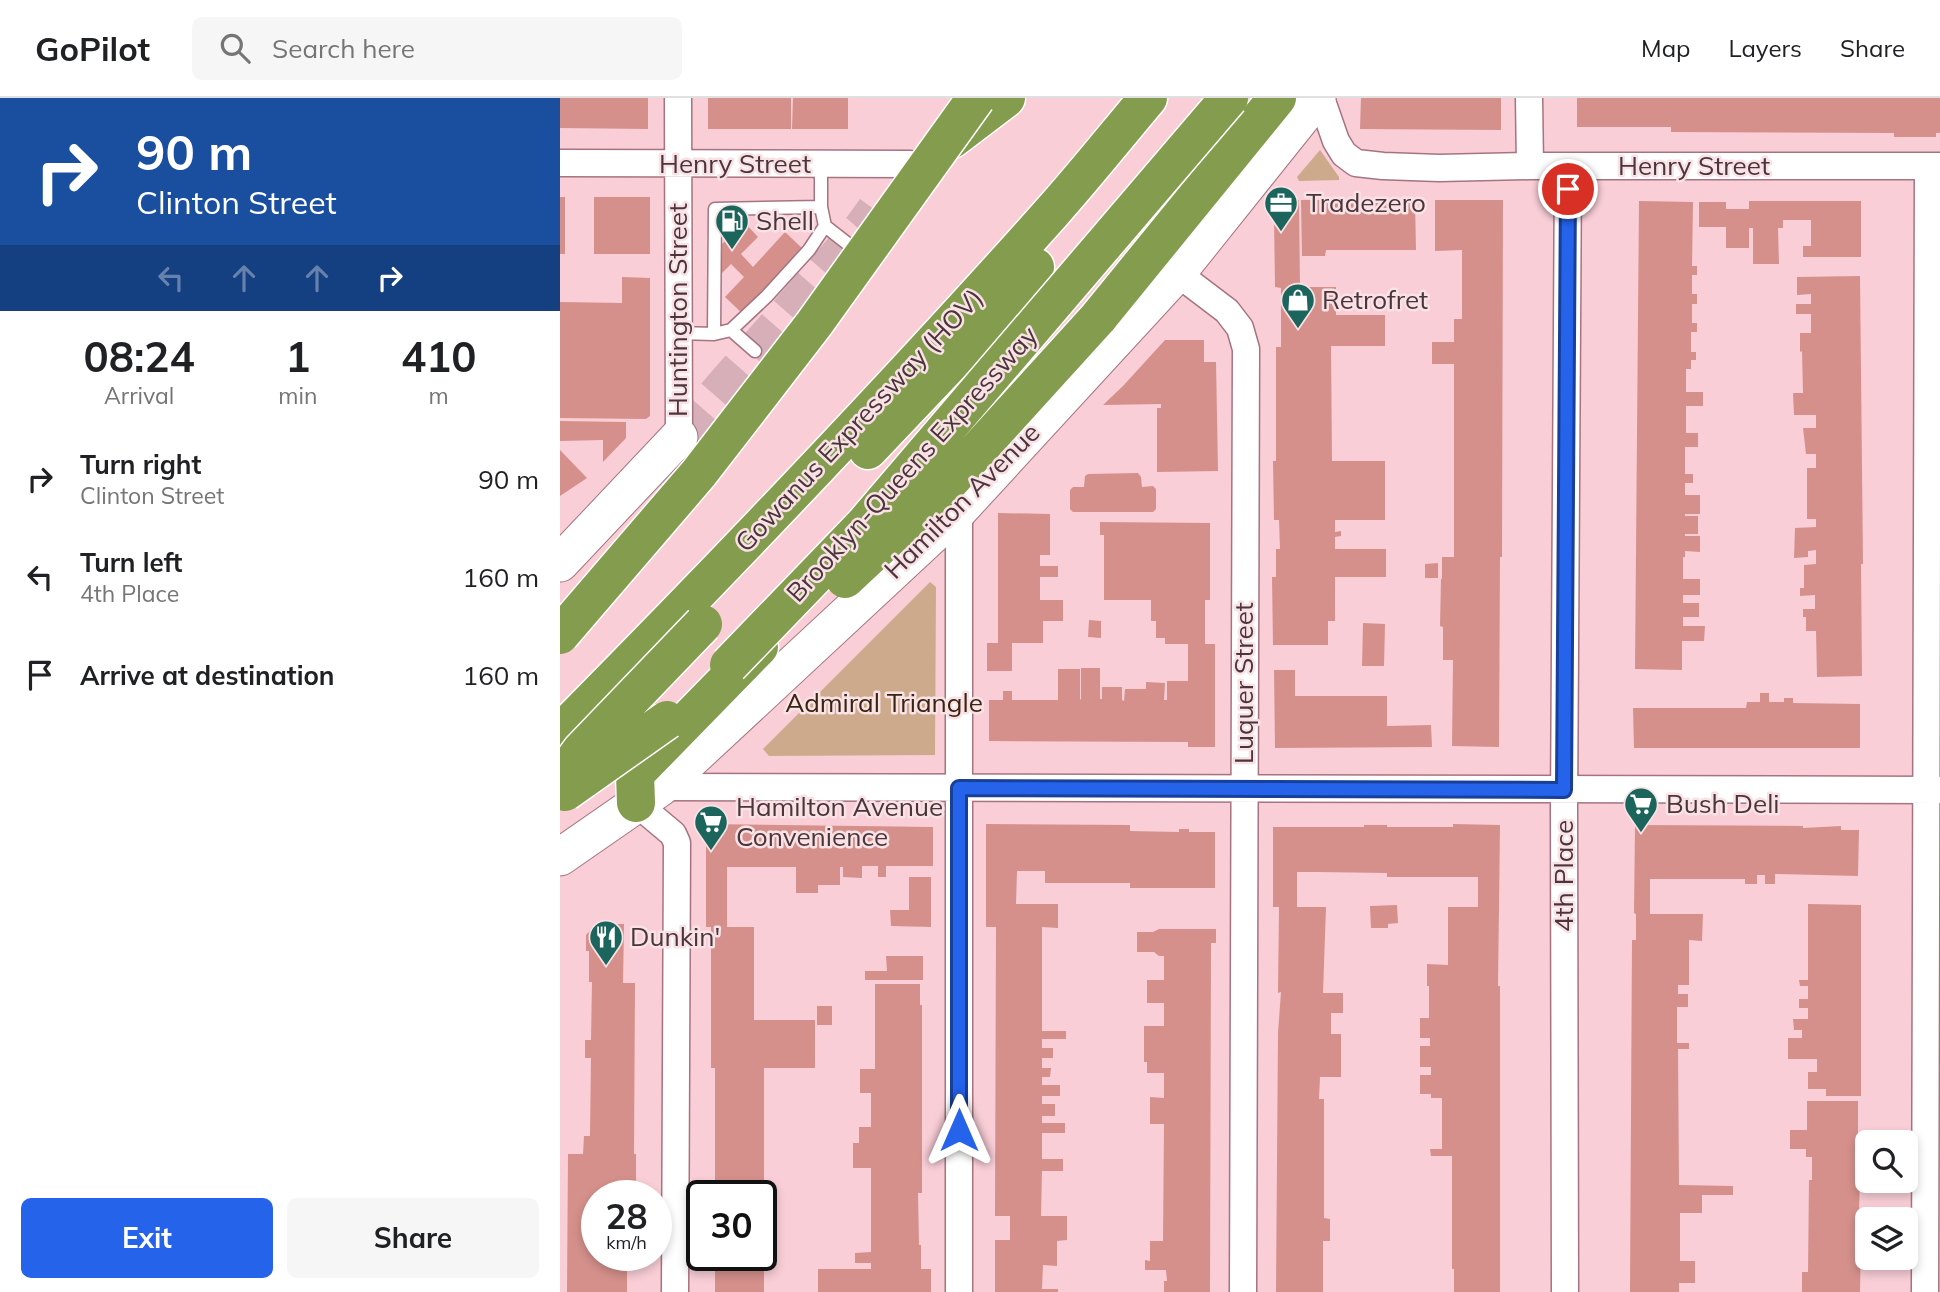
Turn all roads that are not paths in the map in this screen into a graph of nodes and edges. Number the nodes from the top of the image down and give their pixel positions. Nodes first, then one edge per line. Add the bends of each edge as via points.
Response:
1 (678, 98) edge
2 (976, 98) edge
3 (1006, 98) edge
4 (1120, 98) edge
5 (1147, 98) edge
6 (1177, 98) edge
7 (1206, 98) edge
8 (1229, 98) edge
9 (1277, 98) edge
10 (1319, 98) edge
11 (1529, 98) edge
12 (560, 163) edge
13 (678, 164) junction
14 (821, 164) junction
15 (909, 164) dead end
16 (1530, 166) junction
17 (1568, 166) junction
18 (1934, 166) edge
19 (821, 207) junction
20 (845, 233) junction
21 (1177, 273) junction
22 (731, 330) junction
23 (678, 333) junction
24 (714, 334) junction
25 (755, 351) dead end
26 (679, 437) joint
27 (959, 510) junction
28 (560, 563) edge
29 (686, 606) junction
30 (560, 635) edge
31 (729, 665) junction
32 (1933, 678) edge
33 (560, 695) edge
34 (560, 733) edge
35 (560, 741) edge
36 (560, 780) edge
37 (959, 788) junction
38 (1244, 789) junction
39 (1564, 790) junction
40 (1933, 790) edge
41 (560, 795) edge
42 (649, 795) junction
43 (564, 849) edge
44 (676, 1292) edge
45 (959, 1292) edge
46 (1243, 1292) edge
47 (1565, 1292) edge
48 (1925, 1292) edge

1 - 13 street, Huntington Street
2 - 30 highway, bridge via 814,324 699,473
3 - 20 highway via 973,121
4 - 29 highway
5 - 29 highway, Gowanus Expressway (HOV) via 1053,210
6 - 29 highway via 981,331
7 - 42 highway via 974,368 905,455 793,612 635,774
8 - 31 highway, Brooklyn-Queens Expressway, bridge via 864,525
9 - 31 highway, bridge via 1098,318 950,481 802,620
10 - 16 street, Henry Street via 1336,141 1356,163 1439,168
10 - 21 main road, Hamilton Avenue
11 - 16 street
12 - 13 street, Henry Street
13 - 14 street, Henry Street
13 - 23 street, Huntington Street
14 - 15 street, Henry Street
14 - 19 lane
16 - 17 street, Henry Street
17 - 18 street, Henry Street
17 - 39 street, 4th Place
18 - 32 street
19 - 20 lane
19 - 24 lane via 715,209
20 - 22 lane via 809,250
21 - 27 main road, Hamilton Avenue
21 - 38 street, Luquer Street via 1227,311 1240,328 1246,349
22 - 24 lane
22 - 25 lane
23 - 24 lane
23 - 26 street, Huntington Street
26 - 28 main road
27 - 37 street
27 - 42 main road, Hamilton Avenue
29 - 33 highway
29 - 34 highway, Gowanus Expressway (HOV)
29 - 36 highway, bridge
31 - 41 highway, Brooklyn-Queens Expressway, bridge via 667,720
32 - 40 street
35 - 42 main road
37 - 38 street
37 - 42 street
37 - 45 street
38 - 39 street
38 - 46 street, Luquer Street
39 - 40 street
39 - 47 street, 4th Place
40 - 48 street
42 - 43 main road, Hamilton Avenue
42 - 44 street via 677,843

